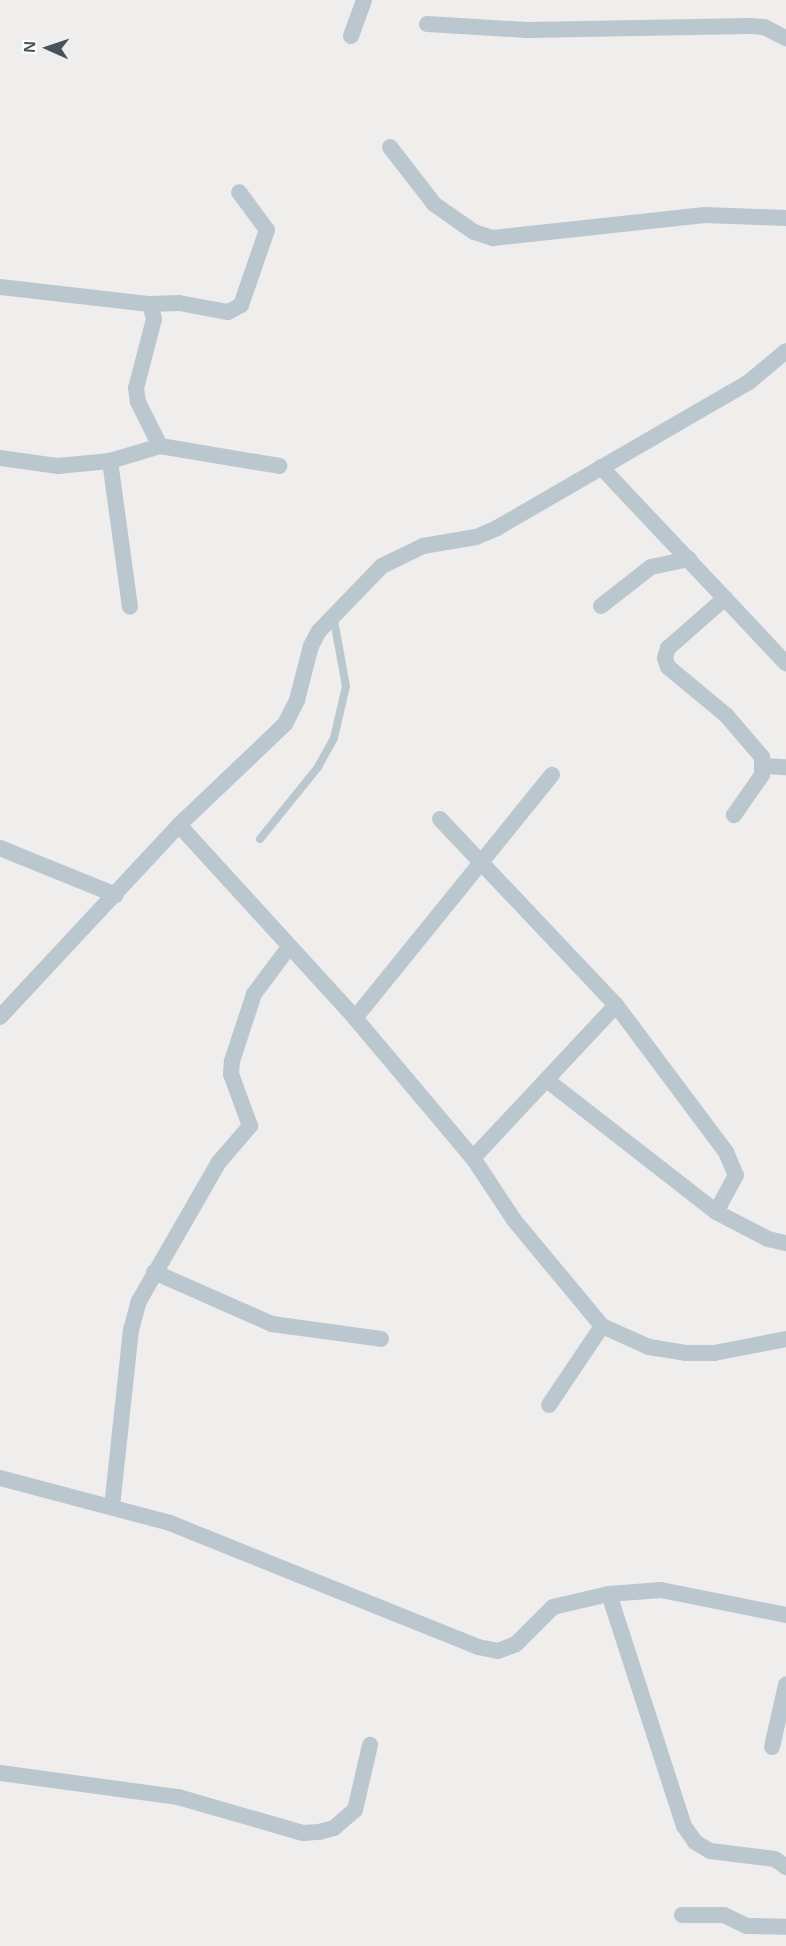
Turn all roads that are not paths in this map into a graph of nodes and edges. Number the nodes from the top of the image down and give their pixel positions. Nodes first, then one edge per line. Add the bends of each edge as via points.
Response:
1 (364, 0) edge
2 (427, 24) dead end
3 (351, 36) dead end
4 (786, 38) edge
5 (390, 147) dead end
6 (239, 192) dead end
7 (786, 218) edge
8 (0, 287) edge
9 (150, 304) junction
10 (786, 351) edge
11 (160, 446) junction
12 (0, 458) edge
13 (110, 461) junction
14 (279, 466) dead end
15 (601, 467) junction
16 (689, 559) junction
17 (725, 598) junction
18 (601, 606) dead end
19 (130, 607) dead end
20 (333, 615) junction
21 (786, 663) edge
22 (764, 766) junction
23 (786, 767) edge
24 (552, 775) dead end
25 (734, 815) dead end
26 (440, 819) dead end
27 (179, 825) junction
28 (260, 839) dead end
29 (0, 848) edge
30 (481, 865) junction
31 (116, 895) junction
32 (289, 947) junction
33 (616, 1005) junction
34 (0, 1017) edge
35 (355, 1018) junction
36 (548, 1081) junction
37 (473, 1158) junction
38 (716, 1212) junction
39 (786, 1243) edge
40 (154, 1272) junction
41 (602, 1326) junction
42 (381, 1339) dead end
43 (786, 1339) edge
44 (549, 1405) dead end
45 (0, 1478) edge
46 (112, 1507) junction
47 (609, 1594) junction
48 (786, 1615) edge
49 (786, 1685) edge
50 (370, 1745) dead end
51 (772, 1747) dead end
52 (0, 1773) edge
53 (786, 1867) edge
54 (682, 1915) dead end
55 (786, 1927) edge

1 - 3 street
2 - 4 street via 527,30 750,26 764,27
5 - 7 street via 434,204 474,232 493,238 705,215
6 - 9 street via 267,230 241,304 228,312 178,303
8 - 9 street
9 - 11 street via 154,319 136,388 138,402
10 - 15 street via 749,382
11 - 13 street
11 - 14 street
12 - 13 street via 58,466
13 - 19 street
15 - 16 street
15 - 20 street via 496,528 460,540 423,546 382,566
16 - 17 street
16 - 18 street via 651,567
17 - 21 street
17 - 22 street via 668,648 665,658 668,667 726,715 762,757
20 - 27 street via 311,646 297,700 285,724
20 - 28 lane via 346,686 334,738 318,767
22 - 23 street
22 - 25 street
24 - 30 street
26 - 30 street
27 - 31 street
27 - 32 street
29 - 31 street
30 - 33 street
30 - 35 street
31 - 34 street
32 - 35 street
32 - 40 street via 254,994 232,1061 231,1074 250,1126 219,1162
33 - 36 street
33 - 38 street via 733,1166 734,1185
35 - 37 street
36 - 37 street
36 - 38 street
37 - 41 street via 514,1220
38 - 39 street via 768,1239
40 - 42 street via 272,1324
40 - 46 street via 131,1330
41 - 43 street via 649,1347 686,1353 714,1353
41 - 44 street
45 - 46 street
46 - 47 street via 212,1539 478,1647 498,1651 516,1644 553,1607
47 - 48 street via 661,1590
47 - 53 street via 684,1826 695,1842 710,1851 775,1859
49 - 51 street
50 - 52 street via 355,1810 334,1828 311,1833 178,1797
54 - 55 street via 724,1915 747,1926

